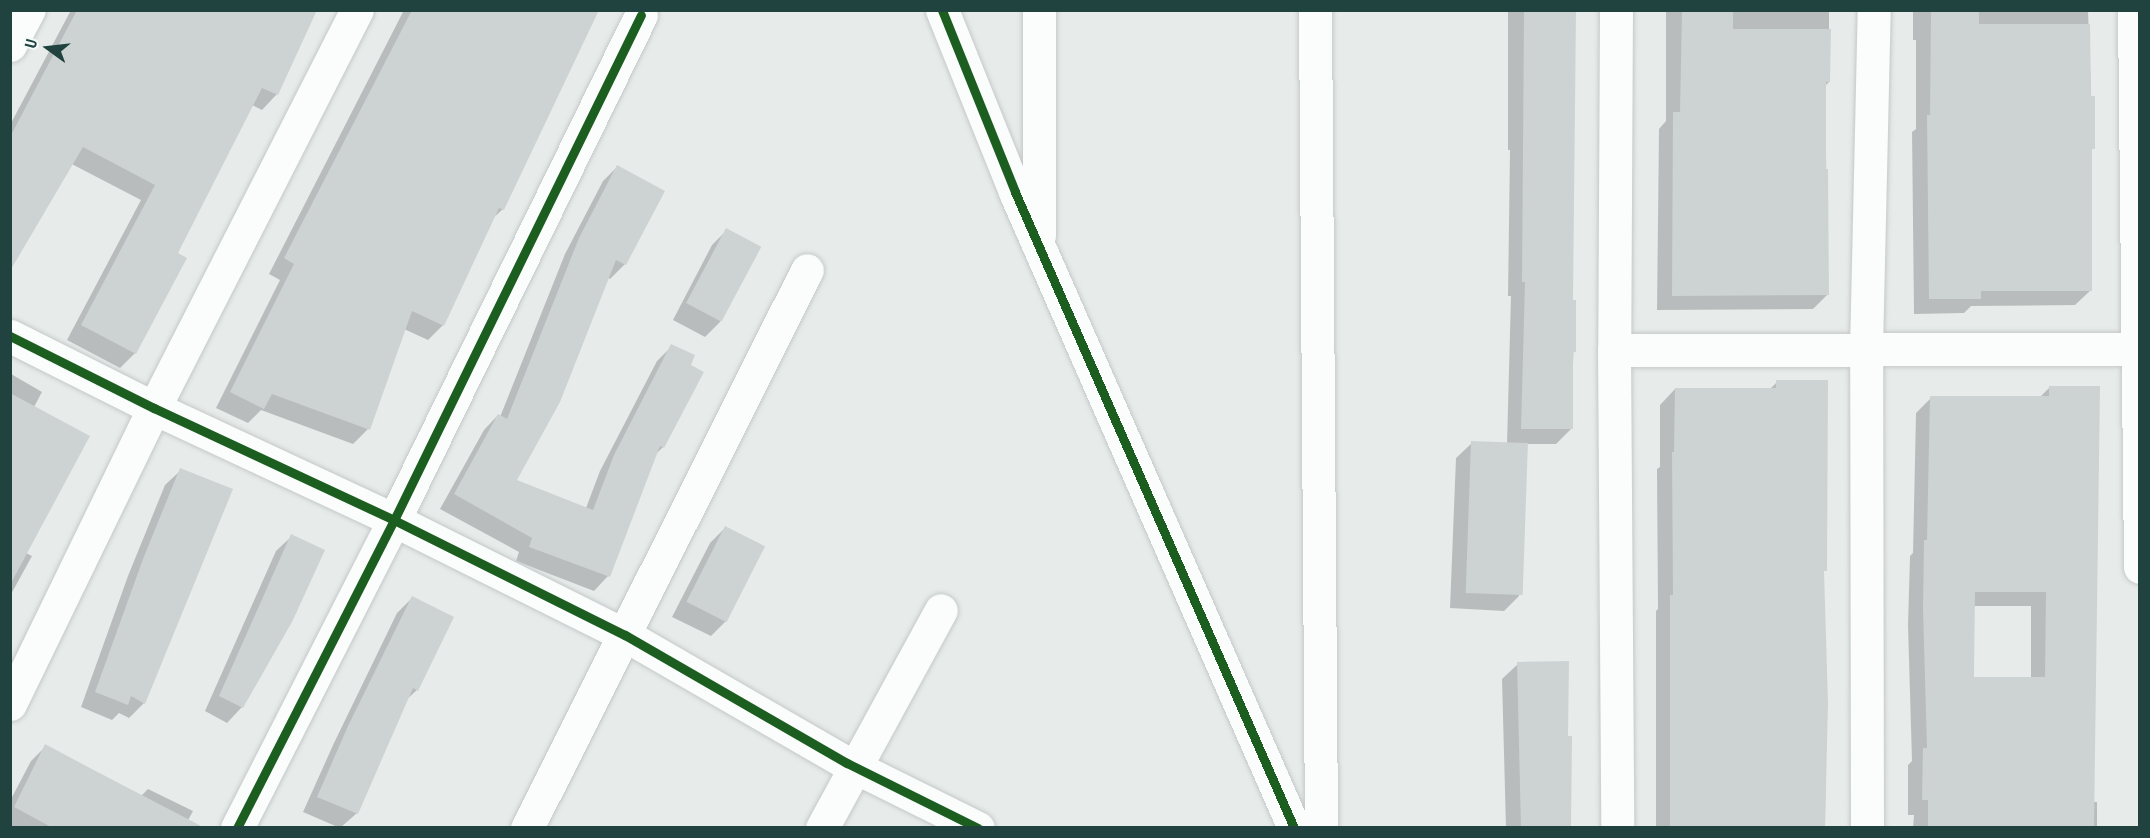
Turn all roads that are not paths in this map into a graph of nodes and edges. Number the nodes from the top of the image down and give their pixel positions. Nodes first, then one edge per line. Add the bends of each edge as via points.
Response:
1 (29, 10) edge
2 (357, 10) edge
3 (942, 10) edge
4 (1039, 10) edge
5 (1314, 10) edge
6 (1616, 10) edge
7 (1874, 10) edge
8 (2134, 10) edge
9 (641, 15) dead end
10 (10, 45) edge
11 (1039, 246) junction
12 (807, 270) dead end
13 (10, 336) edge
14 (2138, 349) edge
15 (1614, 350) junction
16 (1866, 350) junction
17 (154, 408) junction
18 (394, 520) junction
19 (2139, 567) edge
20 (941, 610) dead end
21 (625, 635) junction
22 (10, 704) edge
23 (855, 767) junction
24 (237, 828) edge
25 (527, 828) edge
26 (822, 828) edge
27 (978, 828) edge
28 (1294, 828) edge
29 (1321, 828) edge
30 (1617, 828) edge
31 (1867, 828) edge

1 - 10 street
2 - 17 street
3 - 11 street
4 - 11 street
5 - 29 street
6 - 15 street
7 - 16 street
8 - 14 street
9 - 18 street
11 - 28 street
12 - 21 street
13 - 17 street
14 - 16 street
14 - 19 street
15 - 16 street
15 - 30 street
16 - 31 street
17 - 18 street
17 - 22 street
18 - 21 street
18 - 24 street
20 - 23 street
21 - 23 street
21 - 25 street
23 - 26 street
23 - 27 street

